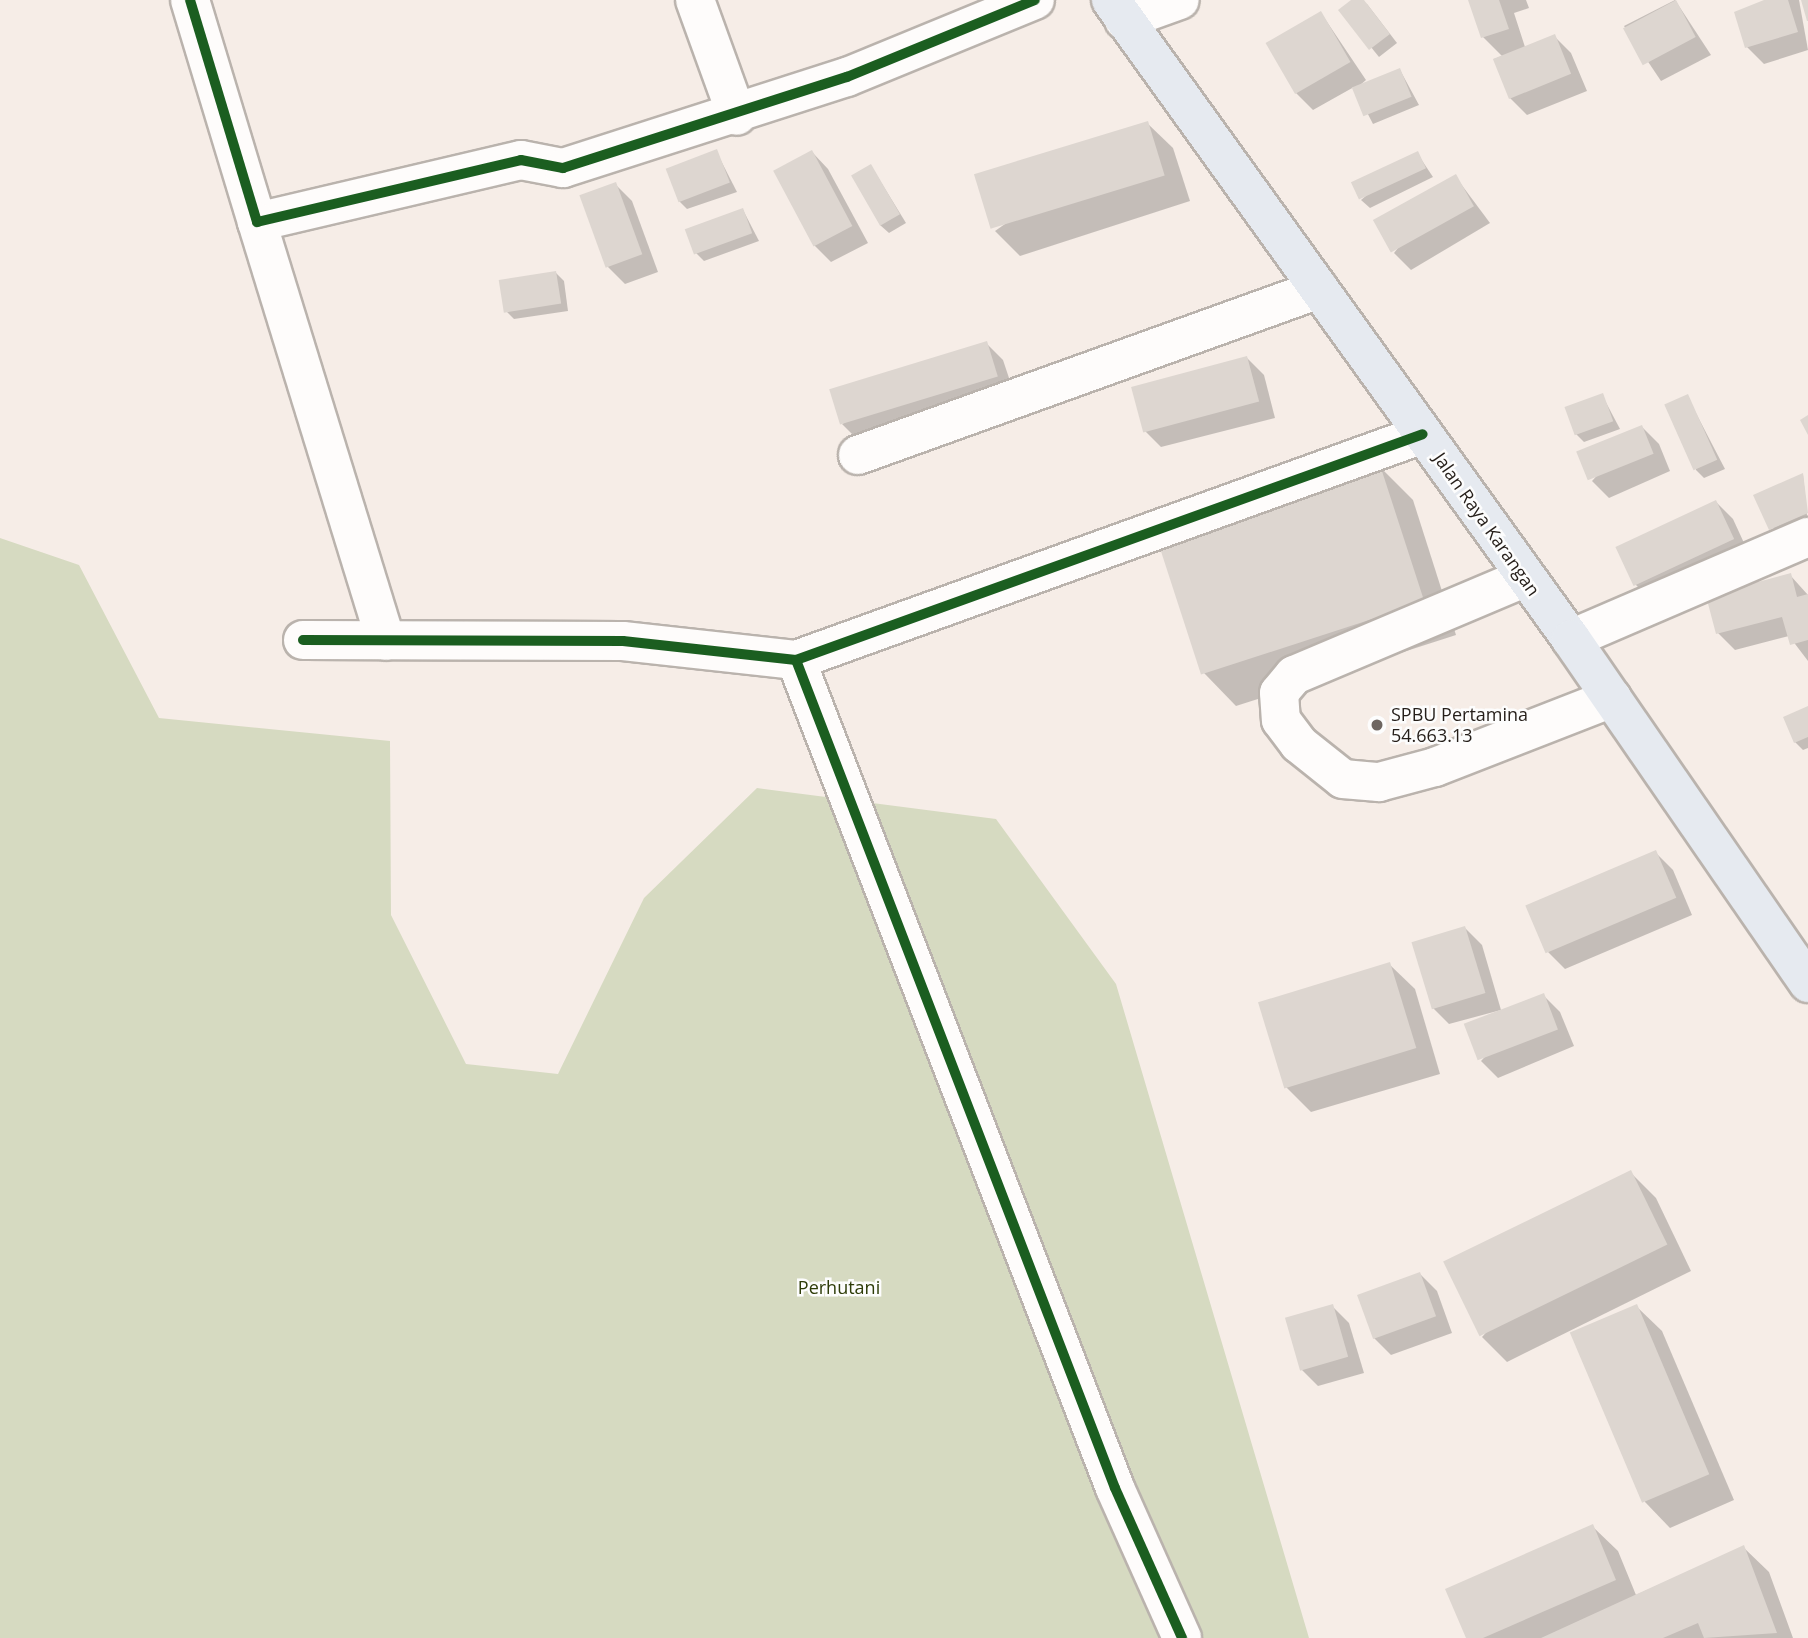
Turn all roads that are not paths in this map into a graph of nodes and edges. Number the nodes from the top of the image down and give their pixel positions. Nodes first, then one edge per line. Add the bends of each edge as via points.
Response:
1 (190, 0) edge
2 (695, 0) edge
3 (1035, 0) edge
4 (1180, 0) edge
5 (1117, 10) edge
6 (737, 116) junction
7 (257, 222) junction
8 (1319, 289) junction
9 (1407, 440) junction
10 (858, 455) dead end
11 (1808, 537) edge
12 (1524, 578) junction
13 (1571, 639) junction
14 (303, 640) dead end
15 (386, 641) junction
16 (796, 660) junction
17 (1612, 698) junction
18 (1808, 981) edge
19 (1182, 1638) edge

1 - 7 street
2 - 6 street
3 - 6 street
4 - 5 street
5 - 8 highway, Jalan Raya Karangan
6 - 7 street via 563,168 521,160
7 - 15 street
8 - 9 highway, Jalan Raya Karangan
8 - 10 street
9 - 12 highway, Jalan Raya Karangan
9 - 16 street
11 - 13 street
12 - 13 highway, Jalan Raya Karangan
12 - 17 street via 1294,675 1279,693 1281,720 1299,744 1343,779 1378,782 1435,767
13 - 17 highway, Jalan Raya Karangan
14 - 15 street
15 - 16 street via 622,641
16 - 19 street via 1115,1488
17 - 18 highway, Jalan Raya Karangan

